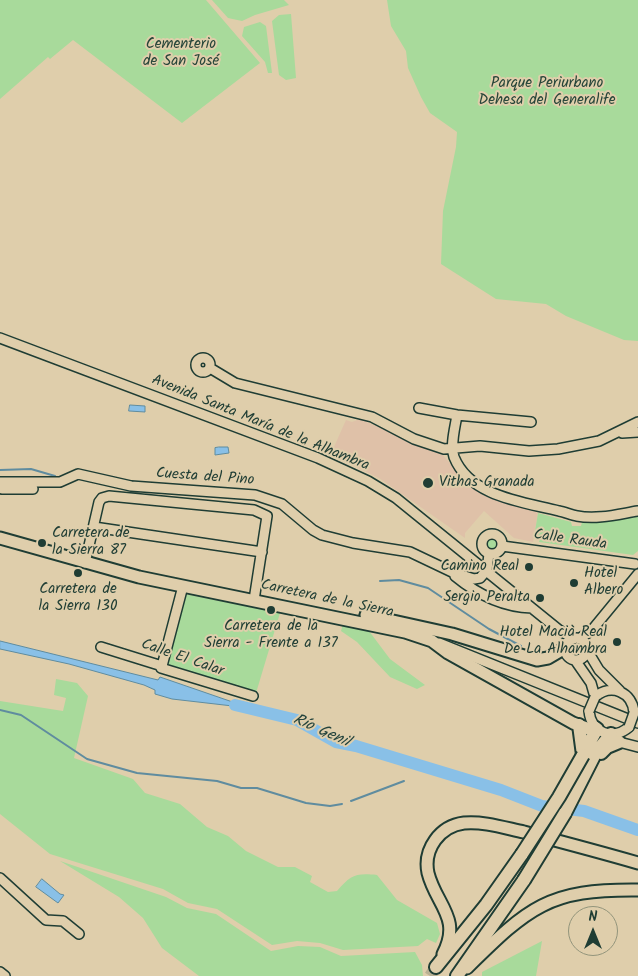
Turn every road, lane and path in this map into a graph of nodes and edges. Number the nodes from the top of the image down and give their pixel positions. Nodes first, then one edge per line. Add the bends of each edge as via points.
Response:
1 (0, 338) edge
2 (210, 368) dead end
3 (419, 408) dead end
4 (457, 415) junction
5 (530, 422) dead end
6 (638, 422) edge
7 (638, 432) edge
8 (619, 433) junction
9 (453, 449) junction
10 (0, 484) edge
11 (33, 488) dead end
12 (638, 511) edge
13 (94, 528) junction
14 (0, 538) edge
15 (502, 546) junction
16 (262, 552) junction
17 (489, 554) junction
18 (85, 563) junction
19 (637, 567) edge
20 (487, 570) junction
21 (452, 572) junction
22 (183, 586) junction
23 (254, 600) junction
24 (532, 608) junction
25 (296, 609) junction
26 (559, 630) junction
27 (592, 630) junction
28 (576, 639) junction
29 (432, 641) junction
30 (101, 647) dead end
31 (566, 647) junction
32 (587, 648) junction
33 (575, 660) junction
34 (162, 666) junction
35 (624, 693) junction
36 (253, 696) dead end
37 (595, 697) junction
38 (638, 698) edge
39 (638, 723) edge
40 (579, 726) junction
41 (596, 728) junction
42 (615, 737) junction
43 (638, 747) edge
44 (590, 758) junction
45 (638, 863) edge
46 (0, 878) edge
47 (638, 890) edge
48 (79, 934) dead end
49 (436, 967) joint
50 (0, 972) edge
51 (5, 976) edge
52 (458, 976) edge

1 - 20 street, Avenida Santa María de la Alhambra via 318,458 368,481 405,505
2 - 9 street via 235,382 372,417 414,439
3 - 4 street
4 - 5 street
4 - 9 street
6 - 8 street
7 - 8 street
8 - 9 street via 558,449 529,451 480,446
9 - 12 street via 454,457 468,476 491,492 510,499 578,516
10 - 11 street via 2,489
10 - 21 street, Cuesta del Pino via 60,482 78,474 131,486 255,495 282,504 322,535 410,552
13 - 16 street
13 - 16 street via 99,502 109,496 242,508 267,516
13 - 18 street
14 - 18 main road, Carretera de la Sierra
15 - 17 street via 498,552
15 - 17 street via 498,536 488,535 483,546
15 - 19 street, Calle Rauda
16 - 23 street
17 - 20 street
18 - 22 main road, Carretera de la Sierra
19 - 27 street
20 - 21 street, Cuesta del Pino via 477,579
20 - 24 street, Avenida Santa María de la Alhambra
21 - 24 street, Cuesta del Pino via 472,589 491,599 510,606
22 - 23 main road, Carretera de la Sierra
22 - 34 street
23 - 25 main road, Carretera de la Sierra
24 - 26 street, Avenida Santa María de la Alhambra
25 - 29 main road, Carretera de la Sierra via 378,625
25 - 31 main road via 327,609 411,623 537,660 548,658
26 - 28 street, Avenida Santa María de la Alhambra
26 - 31 street, Avenida Santa María de la Alhambra
27 - 28 street
27 - 32 street
28 - 31 street
28 - 32 street
29 - 39 street, Carretera de la Sierra
29 - 40 main road
30 - 34 street, Calle El Calar
31 - 33 street via 568,656
32 - 33 street via 583,658
32 - 35 street via 599,670
33 - 37 street via 591,683
34 - 36 street, Calle El Calar
35 - 37 street via 608,690
35 - 38 street
35 - 42 street, bridge via 632,702 634,713 629,727
37 - 41 street, bridge via 589,711
40 - 41 main road
40 - 44 highway
41 - 42 street
41 - 44 highway
42 - 43 street
42 - 44 highway
44 - 49 highway, bridge via 559,797 509,873
44 - 52 highway, bridge via 566,813
45 - 49 main road via 480,823 448,828 436,838 428,859 429,874 448,914 450,928 446,948
46 - 48 street via 46,920 62,921
47 - 52 main road via 594,891 544,904 520,917
50 - 51 street

